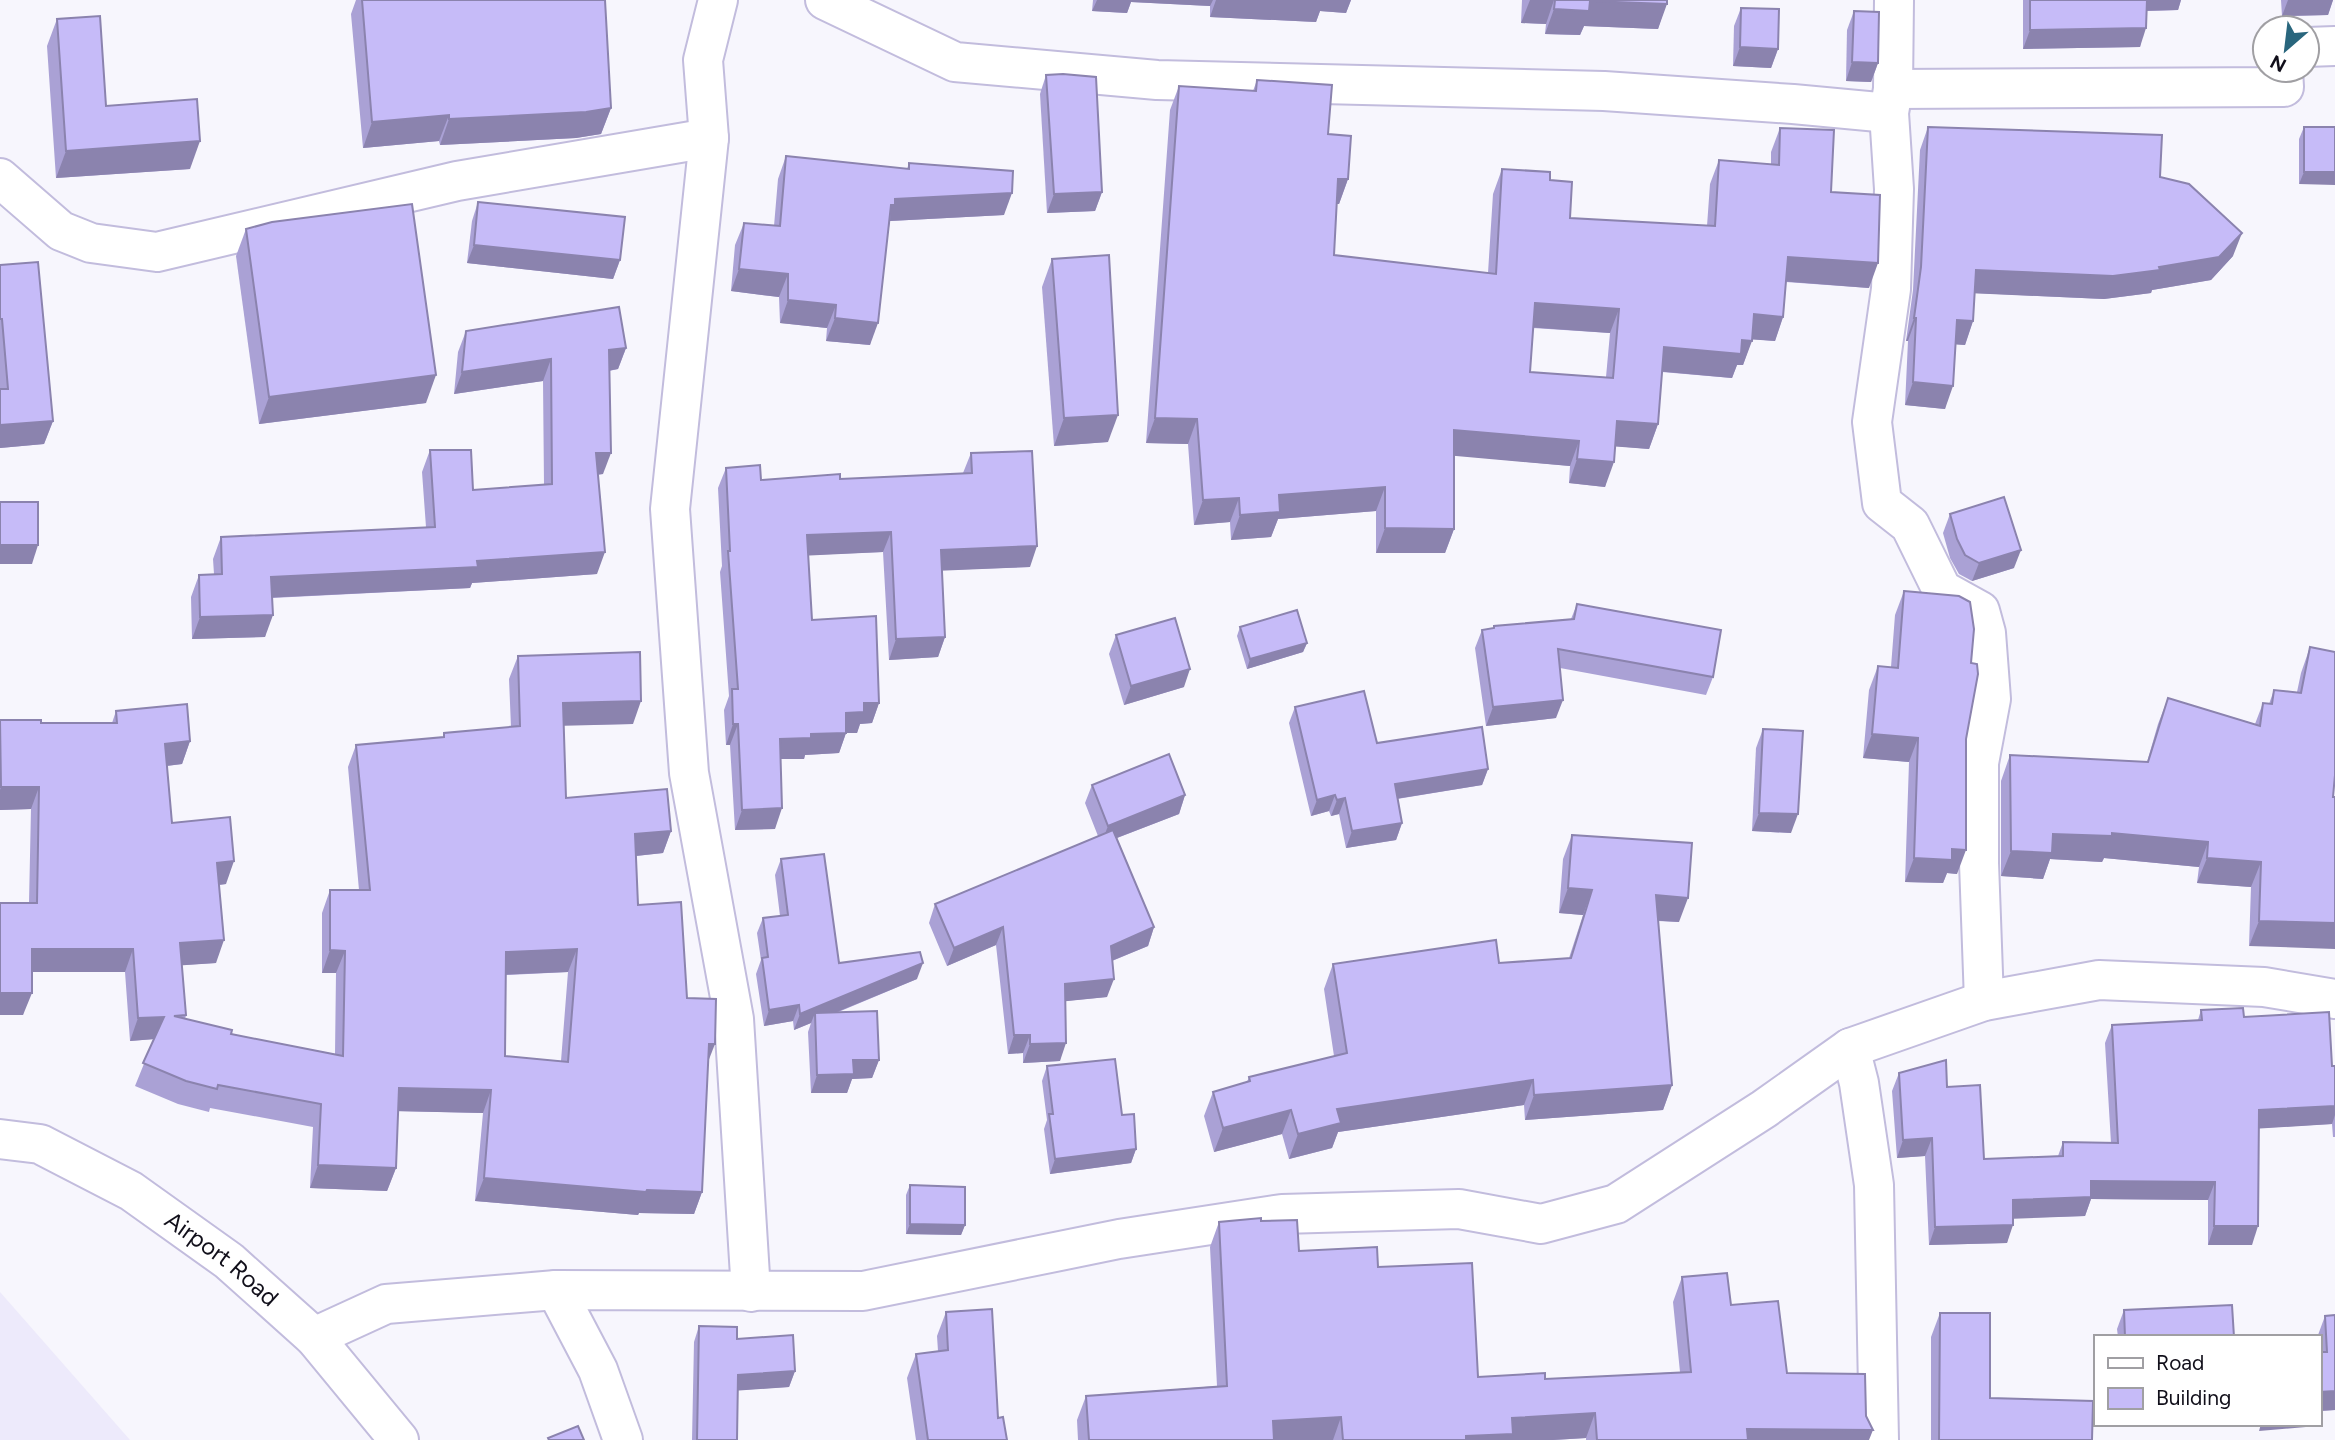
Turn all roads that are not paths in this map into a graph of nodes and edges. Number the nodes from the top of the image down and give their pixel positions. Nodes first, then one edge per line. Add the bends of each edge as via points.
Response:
1 (718, 0) edge
2 (825, 0) edge
3 (1894, 0) edge
4 (2284, 84) edge
5 (1891, 101) junction
6 (709, 138) junction
7 (0, 178) edge
8 (2335, 999) edge
9 (1984, 1001) junction
10 (1850, 1048) junction
11 (0, 1139) edge
12 (556, 1290) junction
13 (751, 1292) junction
14 (314, 1337) junction
15 (399, 1440) edge
16 (623, 1440) edge
17 (1879, 1440) edge

1 - 6 main road via 703,60
2 - 5 main road via 955,62 1157,80 1604,91 1793,104
3 - 5 main road
4 - 5 main road
5 - 9 main road via 1891,289 1872,422 1882,503 1910,525 1942,590 1980,611 1986,633 1991,699 1979,763
6 - 7 main road via 457,181 157,252 91,243 61,231
6 - 13 main road via 670,509 689,773 734,1019
8 - 9 main road via 2264,987 2099,980
9 - 10 main road
10 - 13 main road via 1616,1204 1541,1224 1459,1209 1282,1214 1119,1239 863,1291
10 - 17 main road via 1874,1185
11 - 14 main road, Airport Road via 40,1144 131,1191 229,1261
12 - 13 main road
12 - 14 main road via 386,1304
12 - 16 main road via 598,1370
14 - 15 main road, Airport Road

